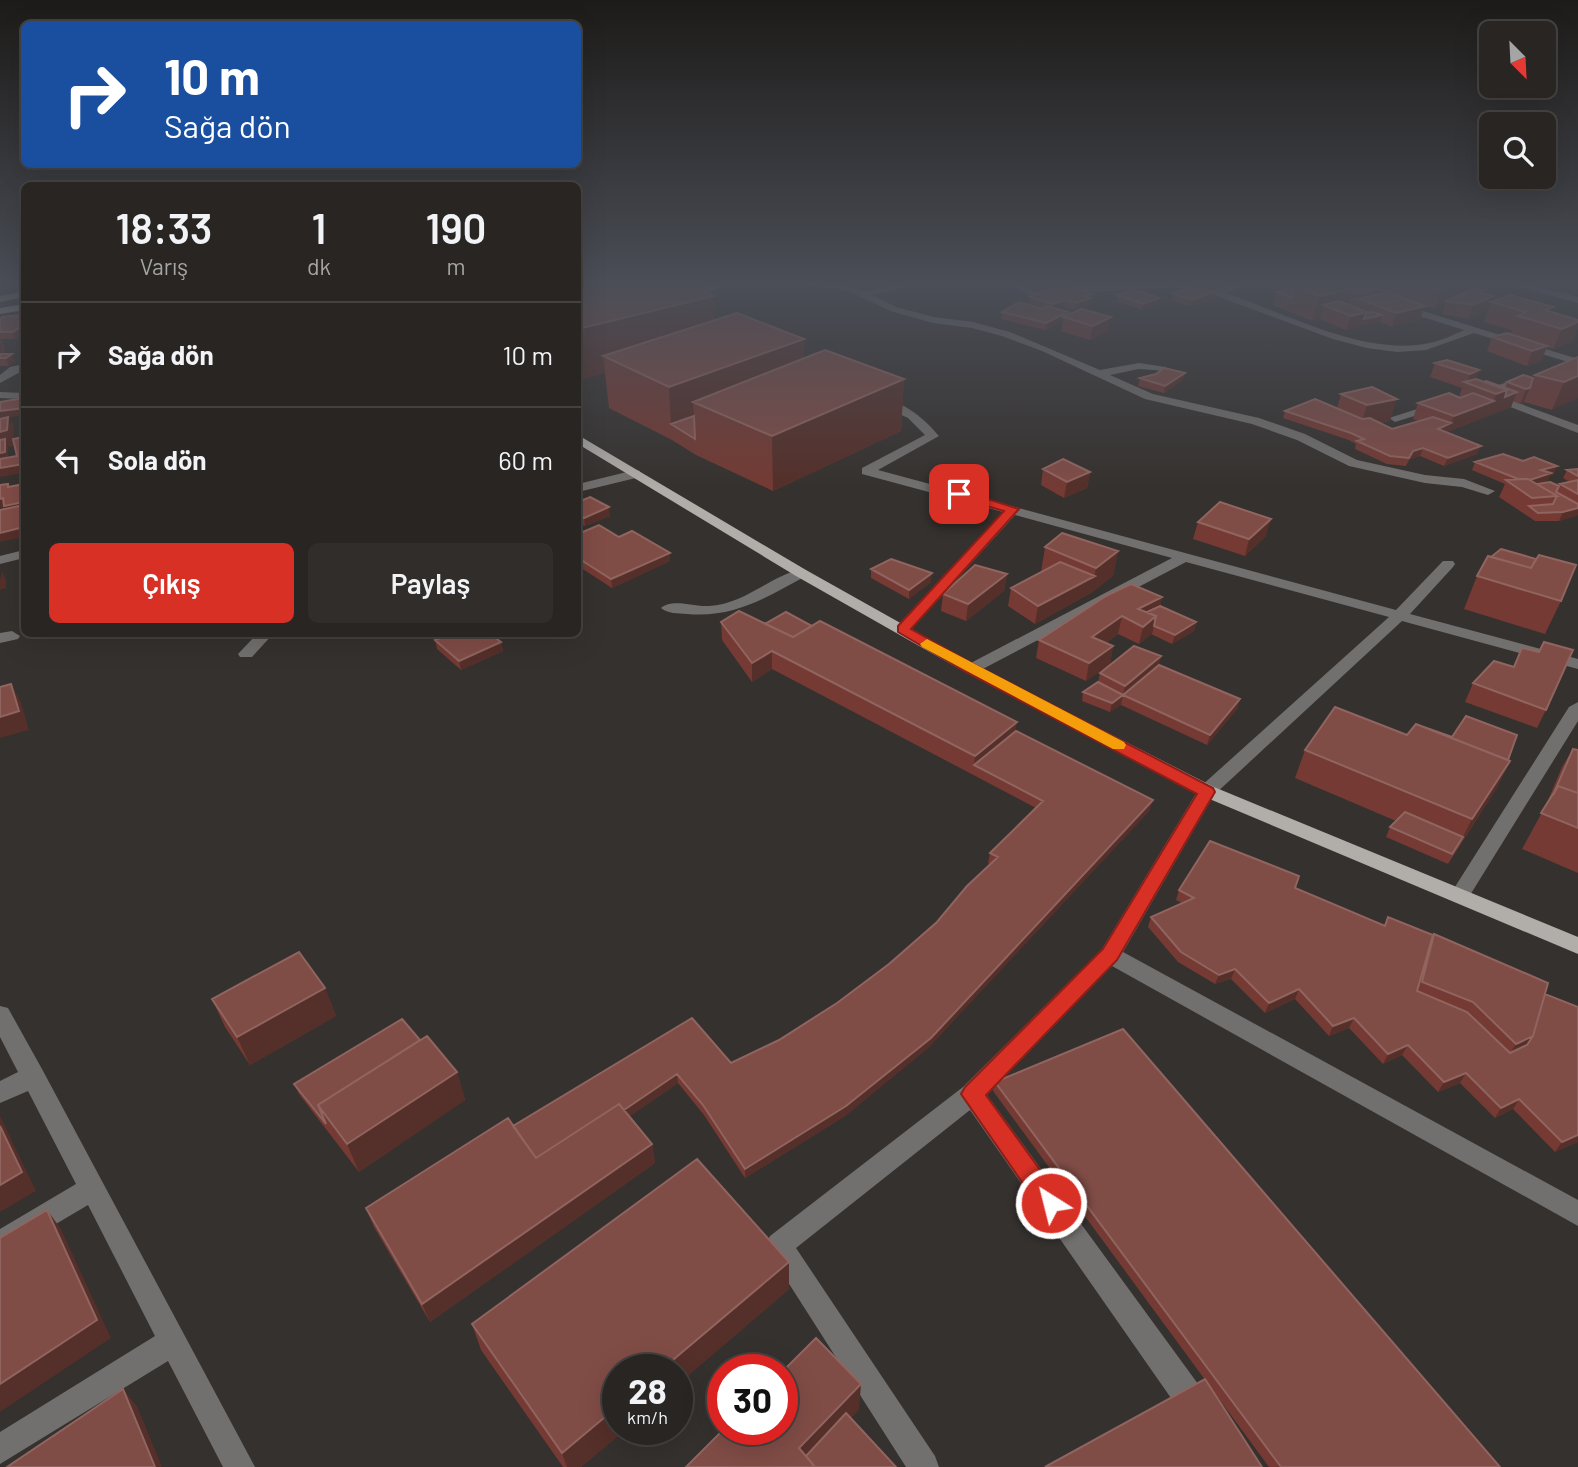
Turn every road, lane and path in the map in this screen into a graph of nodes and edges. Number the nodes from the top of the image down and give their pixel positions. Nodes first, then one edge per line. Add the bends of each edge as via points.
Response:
1 (1051, 351) edge
2 (1539, 351) edge
3 (1578, 363) edge
4 (21, 368) edge
5 (1162, 369) edge
6 (1096, 374) junction
7 (0, 380) edge
8 (0, 395) edge
9 (866, 395) edge
10 (21, 396) edge
11 (1444, 404) edge
12 (1395, 418) edge
13 (1578, 429) edge
14 (581, 441) edge
15 (635, 474) junction
16 (581, 487) edge
17 (1488, 491) dead end
18 (1013, 509) junction
19 (21, 555) edge
20 (1183, 558) junction
21 (0, 560) edge
22 (1448, 564) dead end
23 (801, 573) junction
24 (669, 608) dead end
25 (1399, 616) junction
26 (903, 629) junction
27 (262, 637) edge
28 (246, 654) dead end
29 (1578, 664) edge
30 (971, 669) junction
31 (1578, 707) edge
32 (1207, 792) junction
33 (1460, 895) junction
34 (1578, 946) edge
35 (1110, 955) junction
36 (0, 1015) edge
37 (33, 1076) junction
38 (0, 1093) edge
39 (972, 1094) junction
40 (93, 1188) junction
41 (1578, 1214) edge
42 (0, 1244) edge
43 (173, 1341) junction
44 (1215, 1433) edge
45 (0, 1449) edge
46 (240, 1467) edge
47 (924, 1467) edge

1 - 6 street
2 - 3 street
3 - 13 street via 1474,395
4 - 7 street
5 - 6 street via 1139,366
6 - 17 street via 1149,397 1255,421 1353,463
8 - 10 street
9 - 18 street via 912,416 933,436 867,471
11 - 12 street
14 - 15 main road
15 - 16 street
15 - 23 main road
18 - 20 street
18 - 26 street
19 - 21 street
20 - 25 street
20 - 30 street
22 - 25 street
23 - 24 street via 743,604 709,611
23 - 26 main road
25 - 29 street
25 - 32 street
26 - 30 main road
27 - 28 street
30 - 32 main road
31 - 33 street
32 - 33 main road
32 - 35 street
33 - 34 main road
35 - 39 street
35 - 41 street
36 - 37 street
37 - 38 street
37 - 40 street
39 - 44 street
39 - 47 street via 779,1245
40 - 42 street
40 - 43 street
43 - 45 street
43 - 46 street

